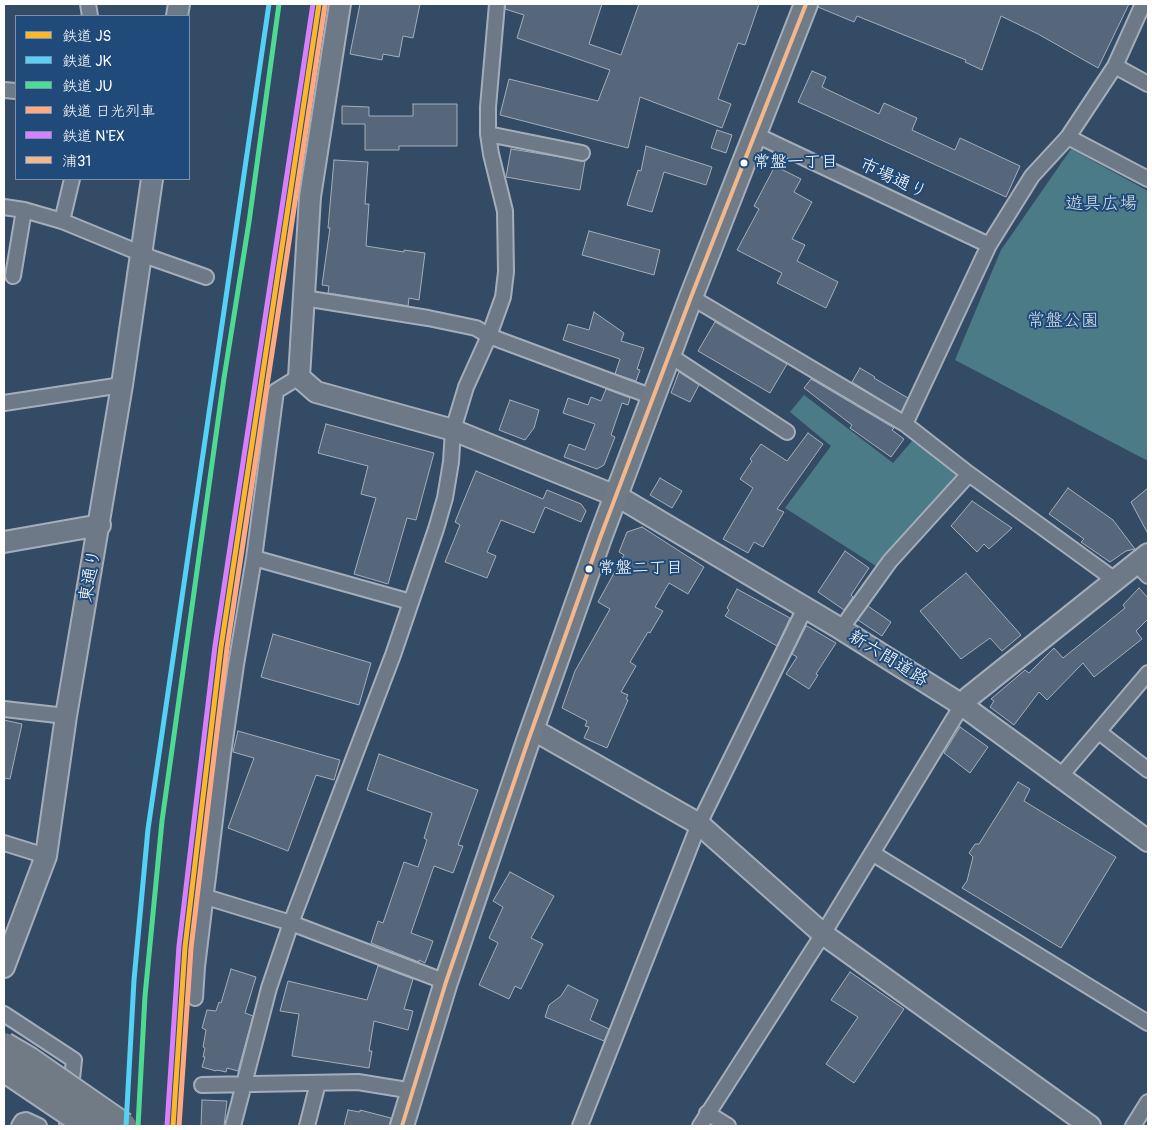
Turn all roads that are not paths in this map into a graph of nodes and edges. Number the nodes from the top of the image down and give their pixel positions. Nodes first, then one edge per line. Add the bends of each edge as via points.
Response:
1 (340, 4) edge
2 (497, 4) edge
3 (806, 4) edge
4 (1142, 4) edge
5 (1116, 66) junction
6 (1148, 84) edge
7 (488, 134) junction
8 (754, 134) junction
9 (1068, 137) junction
10 (582, 153) dead end
11 (1148, 179) edge
12 (72, 180) edge
13 (152, 180) edge
14 (4, 207) edge
15 (24, 210) junction
16 (62, 221) junction
17 (989, 245) junction
18 (141, 252) junction
19 (13, 276) dead end
20 (206, 277) dead end
21 (691, 297) junction
22 (304, 298) junction
23 (489, 336) junction
24 (669, 354) junction
25 (299, 377) junction
26 (122, 385) junction
27 (653, 397) junction
28 (4, 403) edge
29 (905, 424) junction
30 (453, 430) junction
31 (787, 432) dead end
32 (969, 474) junction
33 (616, 496) junction
34 (100, 525) junction
35 (4, 542) edge
36 (254, 558) junction
37 (1144, 564) edge
38 (1115, 580) junction
39 (411, 602) junction
40 (805, 608) junction
41 (841, 630) junction
42 (1148, 674) edge
43 (962, 705) junction
44 (4, 710) edge
45 (66, 716) junction
46 (532, 729) junction
47 (1099, 732) junction
48 (1148, 770) edge
49 (1060, 778) junction
50 (699, 824) junction
51 (1148, 841) edge
52 (4, 842) edge
53 (872, 853) junction
54 (46, 856) junction
55 (206, 897) junction
56 (291, 923) junction
57 (823, 934) junction
58 (4, 967) edge
59 (446, 982) junction
60 (195, 998) dead end
61 (4, 1014) edge
62 (1148, 1023) edge
63 (4, 1046) edge
64 (4, 1068) edge
65 (318, 1082) junction
66 (202, 1085) dead end
67 (245, 1085) junction
68 (413, 1091) junction
69 (1148, 1102) edge
70 (707, 1113) junction
71 (19, 1126) edge
72 (39, 1126) edge
73 (67, 1126) edge
74 (90, 1126) edge
75 (124, 1126) edge
76 (233, 1126) edge
77 (307, 1126) edge
78 (402, 1126) edge
79 (580, 1126) edge
80 (700, 1126) edge
81 (728, 1126) edge
82 (1090, 1126) edge
83 (1133, 1126) edge

1 - 22 street via 310,197
2 - 7 street
3 - 8 main road
4 - 5 street
5 - 6 street
5 - 9 street
7 - 10 street
7 - 23 street via 505,211 506,255 503,296
8 - 17 street, 市場通り
8 - 21 main road
9 - 11 street
9 - 17 street via 1032,176
12 - 16 street
13 - 18 street, 東通り
14 - 15 street
15 - 16 street
15 - 19 street
16 - 18 street
17 - 29 street
18 - 20 street
18 - 26 street, 東通り
21 - 24 main road
21 - 29 street
22 - 23 street via 428,318 476,328
22 - 25 street
23 - 27 street
23 - 30 street via 466,387
24 - 27 main road
24 - 31 street
25 - 30 street, 新六間道路 via 316,392
25 - 36 street via 276,391
26 - 28 street
26 - 34 street, 東通り
27 - 33 main road
29 - 32 street
30 - 33 street, 新六間道路
30 - 39 street via 445,498
32 - 38 street
32 - 41 street via 890,561
33 - 40 street, 新六間道路
33 - 46 main road
34 - 35 street
34 - 45 street, 東通り
36 - 39 street
36 - 55 street via 236,664
37 - 38 street
38 - 43 street
39 - 56 street
40 - 41 street, 新六間道路
40 - 50 street
41 - 43 street, 新六間道路
42 - 47 street
43 - 49 street, 新六間道路
43 - 53 street
44 - 45 street
45 - 54 street, 東通り
46 - 50 street
46 - 59 main road
47 - 48 street
47 - 49 street
49 - 51 street, 新六間道路
50 - 57 street
50 - 79 street
52 - 54 street
53 - 57 street
53 - 62 street
54 - 58 street, 東通り
55 - 56 street
55 - 60 street
56 - 59 street
56 - 67 street via 269,988
57 - 70 street
57 - 82 street
59 - 68 main road
61 - 73 street via 74,1060
63 - 75 highway, bridge
64 - 74 highway, bridge
65 - 67 street
65 - 68 street via 358,1082
65 - 77 street
66 - 67 street
67 - 76 street
68 - 78 main road
69 - 83 street
70 - 80 street
70 - 81 street
71 - 72 street via 26,1120

